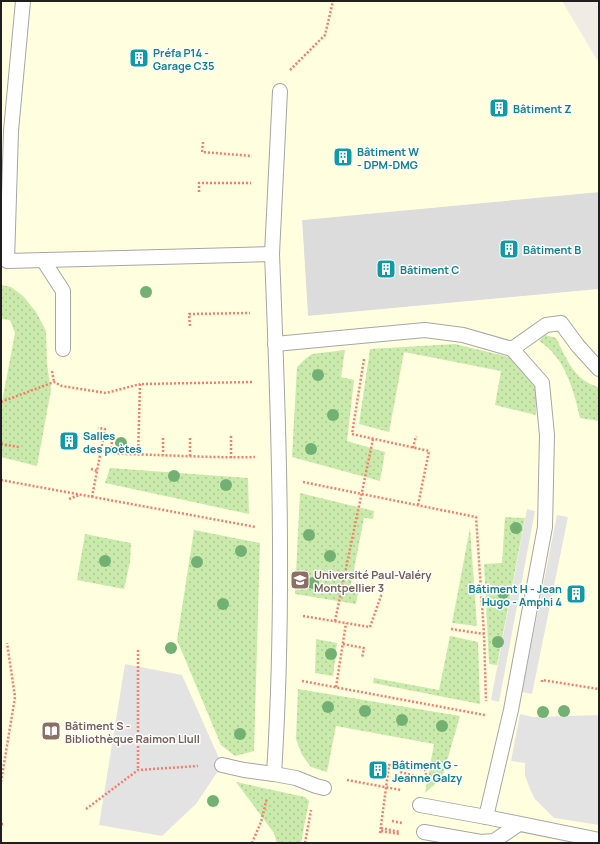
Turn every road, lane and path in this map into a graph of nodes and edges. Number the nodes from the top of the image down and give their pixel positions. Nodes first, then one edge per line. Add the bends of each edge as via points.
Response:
1 (22, 1) edge
2 (333, 1) edge
3 (289, 72) dead end
4 (280, 90) dead end
5 (6, 131) edge
6 (203, 142) dead end
7 (277, 158) junction
8 (275, 182) junction
9 (199, 192) dead end
10 (272, 254) junction
11 (43, 260) junction
12 (256, 313) dead end
13 (190, 326) dead end
14 (367, 335) junction
15 (276, 344) junction
16 (63, 349) dead end
17 (512, 349) junction
18 (599, 369) edge
19 (276, 381) junction
20 (140, 384) junction
21 (1, 402) edge
22 (98, 428) dead end
23 (231, 436) dead end
24 (416, 436) dead end
25 (163, 438) dead end
26 (190, 438) dead end
27 (373, 439) junction
28 (112, 440) dead end
29 (1, 444) edge
30 (19, 447) dead end
31 (413, 448) junction
32 (94, 449) dead end
33 (100, 451) junction
34 (111, 452) junction
35 (138, 454) junction
36 (163, 455) junction
37 (190, 456) junction
38 (279, 456) junction
39 (231, 458) junction
40 (91, 470) dead end
41 (97, 471) junction
42 (1, 480) edge
43 (297, 480) dead end
44 (80, 494) junction
45 (363, 494) junction
46 (92, 497) junction
47 (69, 499) dead end
48 (418, 505) junction
49 (259, 528) dead end
50 (383, 590) dead end
51 (346, 623) junction
52 (452, 629) dead end
53 (484, 634) junction
54 (7, 643) dead end
55 (343, 644) junction
56 (138, 650) dead end
57 (362, 658) dead end
58 (279, 677) junction
59 (540, 686) dead end
60 (336, 687) junction
61 (599, 689) edge
62 (222, 765) joint
63 (138, 770) junction
64 (400, 772) dead end
65 (274, 774) junction
66 (1, 782) edge
67 (320, 787) joint
68 (420, 805) dead end
69 (86, 809) dead end
70 (486, 817) junction
71 (261, 822) dead end
72 (520, 824) junction
73 (381, 828) junction
74 (403, 832) dead end
75 (424, 832) dead end
76 (380, 833) dead end
77 (599, 840) edge
78 (252, 843) edge
79 (305, 843) edge

1 - 5 lane
2 - 3 path via 325,35
4 - 7 lane
5 - 11 lane via 7,261
6 - 7 path via 202,152
7 - 8 lane
8 - 9 path via 199,183
8 - 10 lane
10 - 11 lane
10 - 15 lane
11 - 16 lane via 63,291
12 - 13 path via 189,314
14 - 15 lane
14 - 17 lane via 425,330 463,335
14 - 27 path via 352,434
15 - 19 lane
17 - 18 lane via 546,325 561,323
17 - 70 lane via 542,383 547,435 545,527 511,710
19 - 20 path
19 - 38 lane
20 - 21 path via 106,393 62,386 54,382
20 - 35 path
22 - 33 path via 105,429
23 - 39 path
24 - 31 path
25 - 36 path
26 - 37 path
27 - 31 path
27 - 45 path
28 - 34 path
29 - 30 path
31 - 48 path via 429,451
32 - 33 path
33 - 34 path
33 - 41 path
34 - 35 path
35 - 36 path
36 - 37 path
37 - 39 path
38 - 39 path
38 - 58 lane
40 - 41 path
41 - 46 path
42 - 44 path
43 - 45 path
44 - 46 path
44 - 47 path
45 - 48 path
45 - 51 path via 335,621
46 - 49 path
48 - 53 path via 476,517
50 - 51 path via 370,627
51 - 55 path
52 - 53 path
53 - 60 path via 486,716
54 - 66 path via 15,697
55 - 57 path via 364,648
55 - 60 path
56 - 63 path
58 - 60 path
58 - 65 lane
59 - 61 path via 542,680
62 - 63 path
62 - 65 lane
63 - 69 path
64 - 73 path via 424,778 426,774 425,770 389,764
65 - 67 lane via 296,778
67 - 79 path
68 - 70 lane
70 - 72 lane
71 - 78 path
72 - 75 lane via 494,841 481,842
72 - 77 lane
73 - 74 path
73 - 76 path

